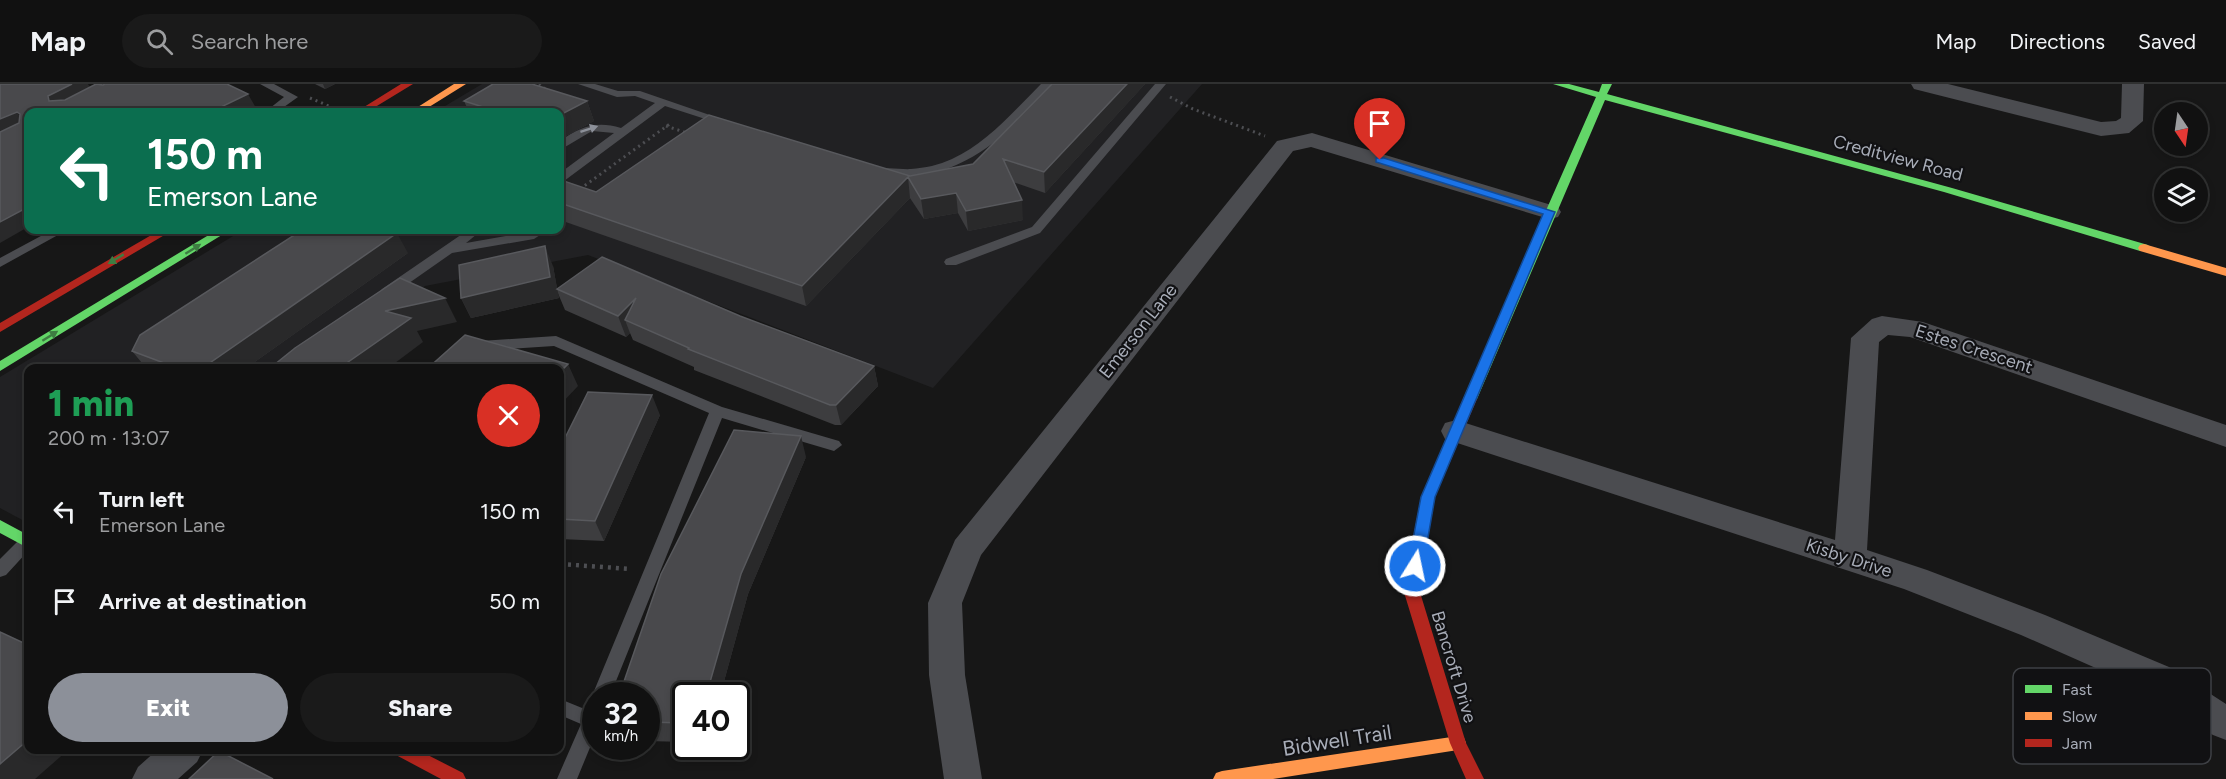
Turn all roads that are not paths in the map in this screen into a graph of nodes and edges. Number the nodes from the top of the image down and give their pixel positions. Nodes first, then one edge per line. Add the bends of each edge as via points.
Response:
1 (265, 84) edge
2 (408, 84) edge
3 (461, 84) edge
4 (583, 84) edge
5 (1047, 84) edge
6 (1161, 84) edge
7 (1558, 84) edge
8 (1923, 84) edge
9 (2133, 84) edge
10 (634, 88) edge
11 (1604, 90) edge
12 (663, 102) junction
13 (276, 108) edge
14 (368, 108) edge
15 (422, 108) edge
16 (714, 118) junction
17 (698, 129) edge
18 (744, 129) edge
19 (622, 132) junction
20 (564, 143) edge
21 (872, 171) edge
22 (564, 175) edge
23 (1549, 212) junction
24 (54, 234) edge
25 (159, 234) edge
26 (217, 234) edge
27 (471, 234) edge
28 (534, 235) dead end
29 (448, 250) junction
30 (951, 262) dead end
31 (0, 263) edge
32 (2226, 272) edge
33 (371, 303) edge
34 (0, 328) edge
35 (471, 351) edge
36 (0, 367) edge
37 (717, 411) junction
38 (1456, 431) junction
39 (2226, 436) edge
40 (834, 445) dead end
41 (0, 526) edge
42 (24, 540) edge
43 (24, 546) edge
44 (1850, 558) junction
45 (0, 570) edge
46 (2133, 668) edge
47 (607, 682) edge
48 (564, 708) edge
49 (582, 712) edge
50 (2211, 714) edge
51 (2226, 724) edge
52 (582, 742) edge
53 (1458, 743) junction
54 (179, 754) edge
55 (410, 754) edge
56 (151, 779) edge
57 (457, 779) edge
58 (567, 779) edge
59 (963, 779) edge
60 (1222, 779) edge
61 (1475, 779) edge

1 - 13 lane via 292,97
2 - 14 main road
3 - 15 main road
4 - 10 lane via 617,94
5 - 21 lane via 981,148 957,162 913,172
6 - 30 lane via 1036,230
7 - 11 main road, Creditview Road
8 - 9 street via 2101,129 2121,128 2132,121
10 - 12 lane
11 - 23 main road, Bancroft Drive
11 - 32 main road, Creditview Road
12 - 16 lane
12 - 19 lane
16 - 17 lane
16 - 18 lane
20 -> 19 lane via 587,127 607,126
19 - 22 lane
23 - 38 main road, Bancroft Drive
23 - 59 street, Emerson Lane via 1312,140 1285,146 967,549 945,603 947,675
24 - 31 lane
25 -> 34 main road
36 -> 26 main road
27 - 29 lane
28 - 29 lane
29 - 33 lane
35 - 37 lane via 481,346 556,341
37 - 40 lane
37 - 47 lane
38 - 44 street, Kisby Drive
38 - 53 main road, Bancroft Drive via 1428,497 1411,589
39 - 44 street, Estes Crescent via 1913,328 1882,326 1865,338
41 - 42 main road
43 - 45 lane
44 - 46 street, Kisby Drive via 2011,616
48 - 49 lane
50 - 51 street, Kisby Drive
52 - 58 lane
53 - 60 main road, Bidwell Trail
53 - 61 main road, Bancroft Drive
54 - 56 street
55 - 57 main road

